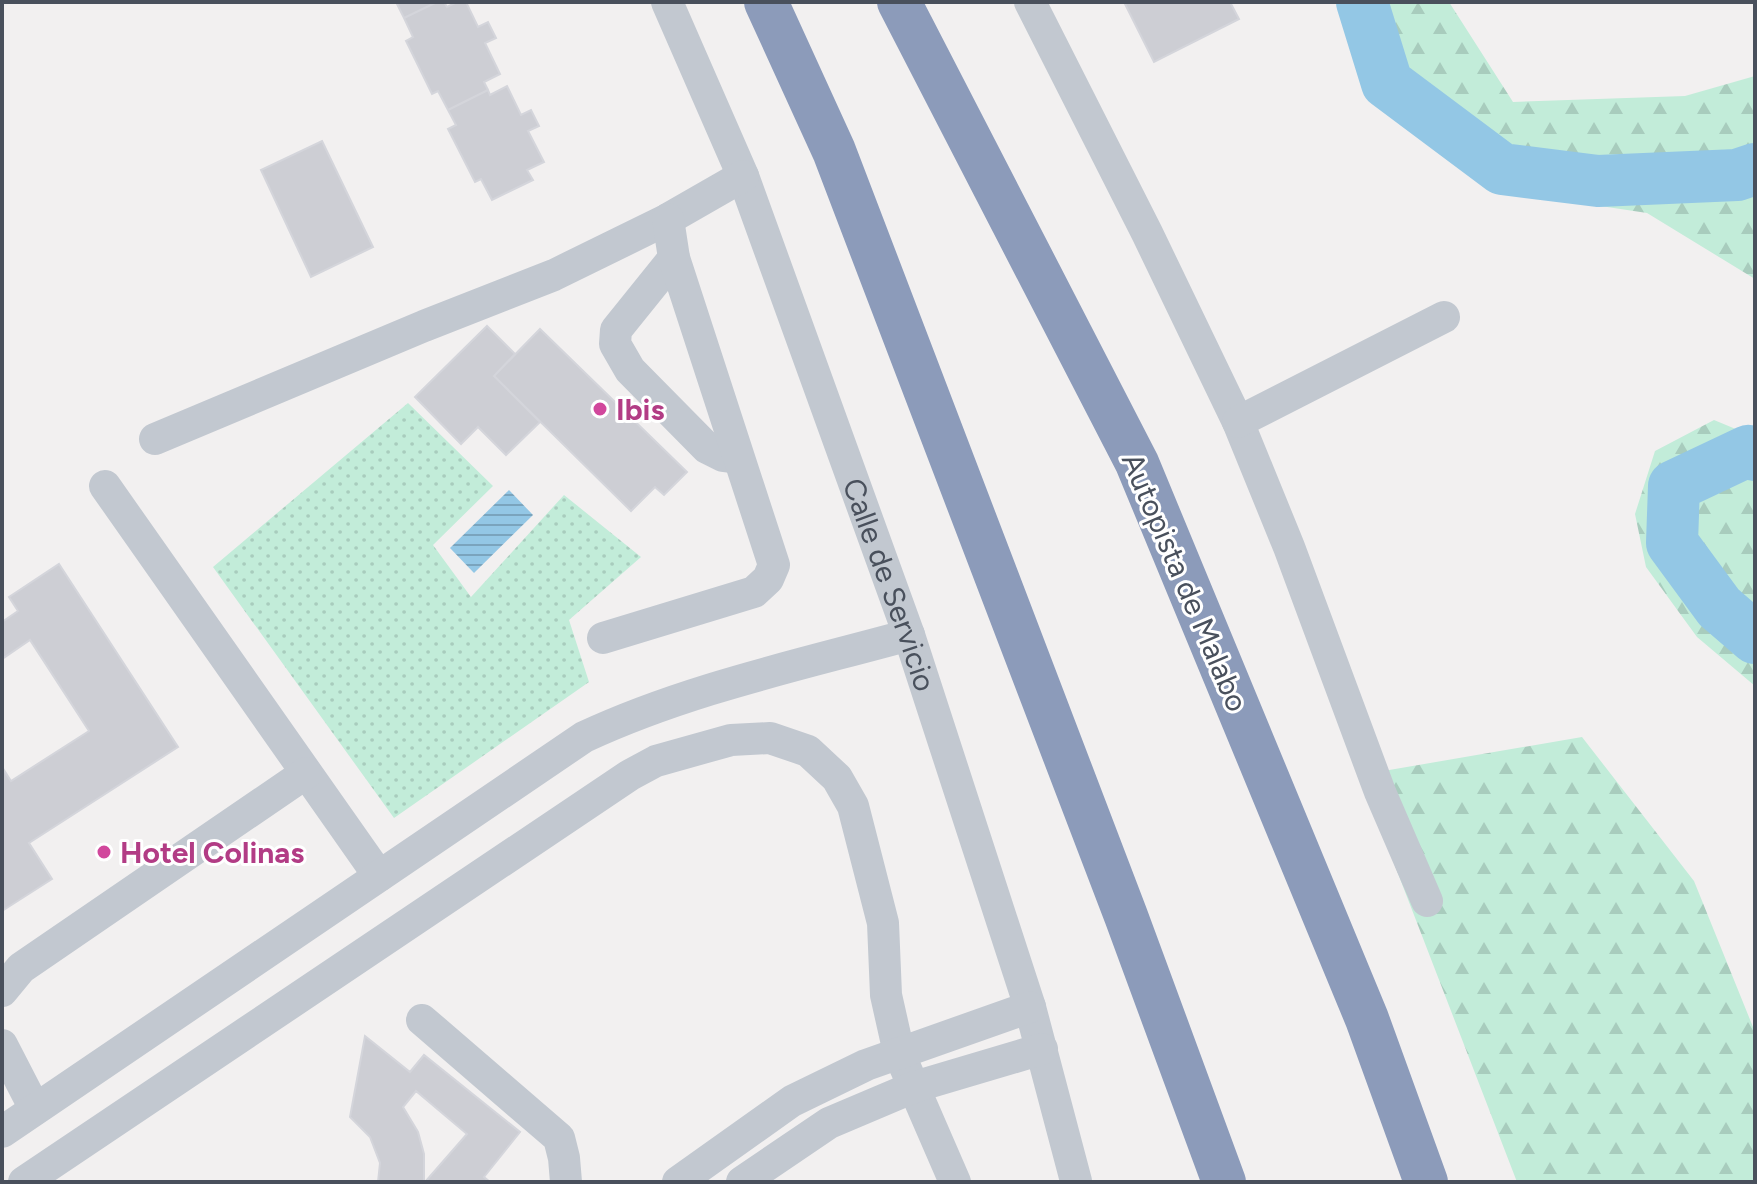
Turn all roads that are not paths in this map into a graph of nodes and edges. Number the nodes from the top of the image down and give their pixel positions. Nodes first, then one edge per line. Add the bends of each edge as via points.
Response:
1 (667, 2) edge
2 (766, 2) edge
3 (899, 2) edge
4 (1030, 2) edge
5 (743, 176) junction
6 (668, 219) junction
7 (674, 258) junction
8 (1444, 317) dead end
9 (1238, 422) junction
10 (155, 439) dead end
11 (738, 458) junction
12 (105, 486) dead end
13 (909, 635) junction
14 (603, 638) dead end
15 (306, 773) junction
16 (379, 876) junction
17 (1427, 901) dead end
18 (2, 991) edge
19 (1030, 1007) junction
20 (422, 1020) dead end
21 (2, 1045) edge
22 (1042, 1049) junction
23 (899, 1053) junction
24 (914, 1087) junction
25 (35, 1109) junction
26 (2, 1132) edge
27 (1076, 1181) edge
28 (24, 1182) edge
29 (566, 1182) edge
30 (678, 1182) edge
31 (742, 1182) edge
32 (955, 1182) edge
33 (1224, 1182) edge
34 (1426, 1182) edge

1 - 5 street, Calle de Servicio
2 - 33 highway via 834,151
3 - 34 highway, Autopista de Malabo via 1137,463 1367,1019
4 - 9 street
5 - 6 street
5 - 13 street, Calle de Servicio
6 - 7 street
6 - 10 street via 554,275
7 - 11 street
7 - 11 street via 616,330 615,344 630,370 707,448
8 - 9 street
9 - 17 street
11 - 14 street via 774,565 768,579 754,592
12 - 15 street
13 - 16 street via 633,714 584,737
13 - 19 street, Calle de Servicio
15 - 16 street
15 - 18 street via 21,968
16 - 25 street
19 - 22 street, Calle de Servicio
19 - 23 street
20 - 29 street via 559,1138
21 - 25 street
22 - 24 street
22 - 27 street, Calle de Servicio
23 - 24 street
23 - 28 street via 886,995 883,923 853,806 837,778 808,751 770,738 731,740 656,761 630,775
23 - 30 street via 792,1101
24 - 31 street via 829,1123
24 - 32 street
25 - 26 street

